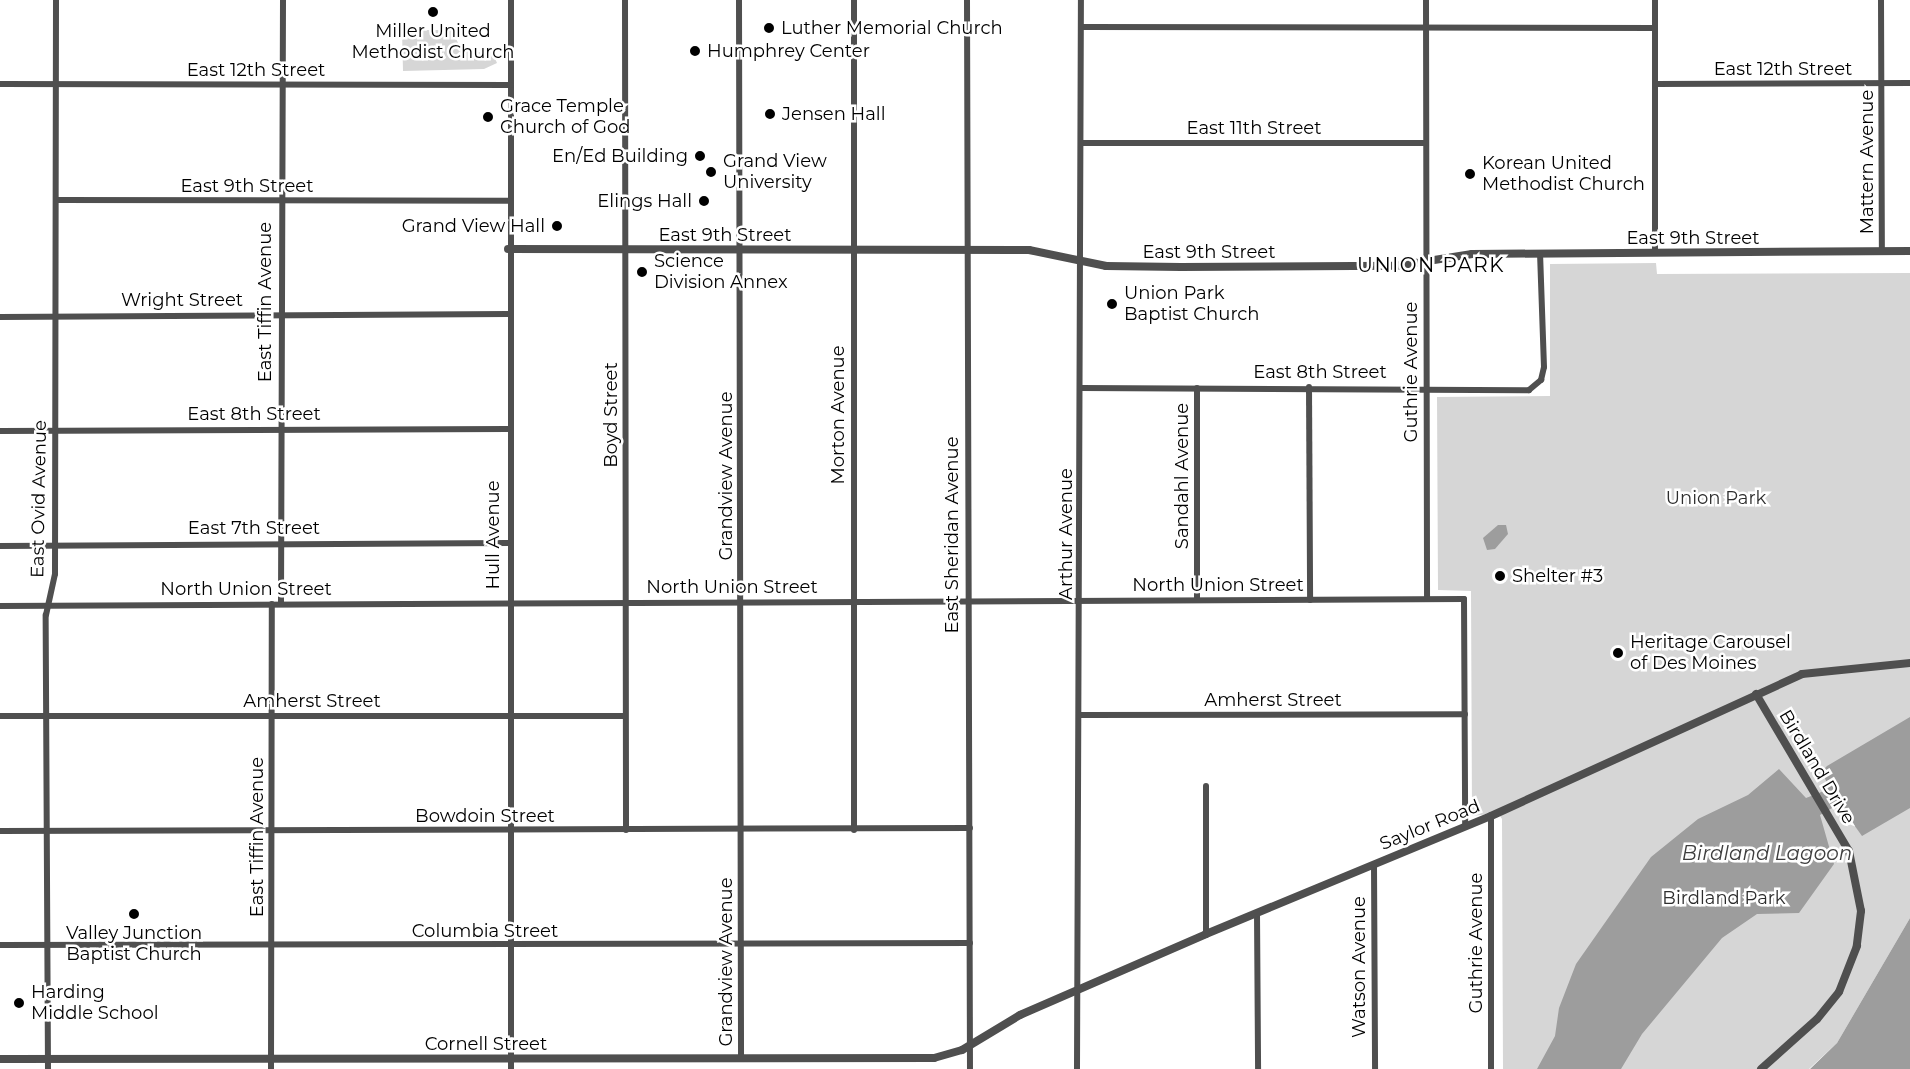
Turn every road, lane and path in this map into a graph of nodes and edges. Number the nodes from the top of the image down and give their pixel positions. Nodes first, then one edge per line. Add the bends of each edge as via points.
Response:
1 (56, 0) edge
2 (283, 0) edge
3 (511, 0) edge
4 (626, 0) edge
5 (739, 0) edge
6 (854, 0) edge
7 (967, 0) edge
8 (1081, 0) edge
9 (1426, 0) edge
10 (1655, 0) edge
11 (1881, 0) edge
12 (1081, 27) junction
13 (1426, 28) junction
14 (1655, 28) junction
15 (1881, 83) junction
16 (1910, 83) edge
17 (0, 84) edge
18 (56, 84) junction
19 (1656, 84) junction
20 (512, 85) junction
21 (283, 86) junction
22 (1081, 144) junction
23 (1426, 144) junction
24 (56, 200) junction
25 (281, 201) junction
26 (510, 201) junction
27 (508, 249) junction
28 (626, 250) junction
29 (739, 250) junction
30 (852, 250) junction
31 (966, 250) junction
32 (1910, 251) edge
33 (1882, 252) junction
34 (1655, 253) junction
35 (1540, 254) junction
36 (1425, 260) junction
37 (1081, 261) junction
38 (508, 314) junction
39 (279, 315) junction
40 (55, 316) junction
41 (0, 317) edge
42 (1309, 387) junction
43 (1426, 387) junction
44 (1082, 388) junction
45 (1197, 388) junction
46 (55, 429) junction
47 (279, 429) junction
48 (508, 429) junction
49 (0, 431) edge
50 (281, 542) junction
51 (508, 543) junction
52 (55, 544) junction
53 (0, 546) edge
54 (1427, 599) junction
55 (968, 600) junction
56 (1197, 600) junction
57 (1310, 600) junction
58 (853, 601) junction
59 (1081, 601) junction
60 (741, 602) junction
61 (509, 603) junction
62 (625, 603) junction
63 (272, 604) junction
64 (281, 604) junction
65 (50, 605) junction
66 (0, 606) edge
67 (1910, 663) edge
68 (1756, 694) junction
69 (1465, 714) junction
70 (1081, 715) junction
71 (0, 716) edge
72 (47, 716) junction
73 (272, 716) junction
74 (510, 716) junction
75 (625, 716) junction
76 (1206, 786) dead end
77 (1491, 816) junction
78 (1466, 827) junction
79 (970, 828) junction
80 (626, 830) junction
81 (740, 830) junction
82 (854, 830) junction
83 (0, 831) edge
84 (47, 831) junction
85 (270, 831) junction
86 (510, 831) junction
87 (1374, 865) junction
88 (1257, 913) junction
89 (1206, 934) junction
90 (970, 943) junction
91 (741, 944) junction
92 (0, 945) edge
93 (48, 945) junction
94 (273, 945) junction
95 (511, 946) junction
96 (1077, 991) junction
97 (970, 1046) junction
98 (0, 1059) edge
99 (48, 1059) junction
100 (271, 1059) junction
101 (511, 1059) junction
102 (741, 1059) junction
103 (48, 1069) edge
104 (271, 1069) edge
105 (511, 1069) edge
106 (970, 1069) edge
107 (1077, 1069) edge
108 (1258, 1069) edge
109 (1375, 1069) edge
110 (1491, 1069) edge
111 (1761, 1069) edge

1 - 18 street, East Ovid Avenue
2 - 21 street, East Tiffin Avenue
3 - 20 street, Hull Avenue
4 - 28 street, Boyd Street
5 - 29 street, Grandview Avenue
6 - 30 street, Morton Avenue
7 - 31 street, East Sheridan Avenue
8 - 12 street, Arthur Avenue
9 - 13 street, Guthrie Avenue
10 - 14 street
11 - 15 street, Mattern Avenue
12 - 13 street
12 - 22 street, Arthur Avenue
13 - 14 street
13 - 23 street, Guthrie Avenue
14 - 19 street
15 - 16 street, East 12th Street
15 - 19 street, East 12th Street
15 - 33 street, Mattern Avenue
17 - 18 street, East 12th Street
18 - 21 street, East 12th Street
18 - 24 street, East Ovid Avenue
19 - 34 street
20 - 21 street, East 12th Street
20 - 26 street, Hull Avenue
21 - 25 street, East Tiffin Avenue
22 - 23 street, East 11th Street
22 - 37 street, Arthur Avenue
23 - 36 street, Guthrie Avenue
24 - 25 street, East 9th Street
24 - 40 street, East Ovid Avenue
25 - 26 street, East 9th Street
25 - 39 street, East Tiffin Avenue
26 - 27 street, Hull Avenue
27 - 28 street, East 9th Street
27 - 38 street, Hull Avenue
28 - 29 street, East 9th Street
28 - 62 street, Boyd Street
29 - 30 street, East 9th Street
29 - 60 street, Grandview Avenue
30 - 31 street, East 9th Street
30 - 58 street, Morton Avenue
31 - 37 street, East 9th Street via 1043,250
31 - 55 street, East Sheridan Avenue
32 - 33 street, East 9th Street
33 - 34 street, East 9th Street
34 - 35 street, East 9th Street
35 - 36 street, East 9th Street
35 - 43 street, East 8th Street via 1544,367 1541,380 1529,390
36 - 37 street, East 9th Street via 1371,266 1125,267
36 - 43 street, Guthrie Avenue
37 - 44 street, Arthur Avenue
38 - 39 street, Wright Street
38 - 48 street, Hull Avenue
39 - 40 street, Wright Street
39 - 47 street, East Tiffin Avenue
40 - 41 street, Wright Street
40 - 46 street, East Ovid Avenue
42 - 43 street, East 8th Street
42 - 45 street, East 8th Street
42 - 57 street
43 - 54 street, Guthrie Avenue
44 - 45 street, East 8th Street
44 - 59 street, Arthur Avenue
45 - 56 street, Sandahl Avenue
46 - 47 street, East 8th Street
46 - 49 street, East 8th Street
46 - 52 street, East Ovid Avenue
47 - 48 street, East 8th Street
47 - 50 street, East Tiffin Avenue
48 - 51 street, Hull Avenue
50 - 51 street, East 7th Street
50 - 52 street, East 7th Street
50 - 64 street, East Tiffin Avenue
51 - 61 street, Hull Avenue
52 - 53 street, East 7th Street
52 - 65 street, East Ovid Avenue
54 - 57 street, North Union Street
54 - 69 street, North Union Street via 1464,599
55 - 58 street, North Union Street
55 - 59 street, North Union Street
55 - 79 street, East Sheridan Avenue
56 - 57 street, North Union Street
56 - 59 street, North Union Street
58 - 60 street, North Union Street
58 - 82 street, Morton Avenue
59 - 70 street, Arthur Avenue
60 - 62 street, North Union Street
60 - 81 street, Grandview Avenue
61 - 62 street, North Union Street
61 - 64 street, North Union Street
61 - 74 street, Hull Avenue
62 - 75 street, Boyd Street
63 - 64 street, North Union Street
63 - 65 street, North Union Street
63 - 73 street, East Tiffin Avenue
65 - 66 street, North Union Street
65 - 72 street, East Ovid Avenue
67 - 68 street, Saylor Road via 1818,669
68 - 77 street, Saylor Road
68 - 111 street, Birdland Drive via 1849,850 1858,882 1857,946 1829,1006
69 - 70 street, Amherst Street
69 - 78 street
70 - 96 street, Arthur Avenue
71 - 72 street, Amherst Street
72 - 73 street, Amherst Street
72 - 84 street, East Ovid Avenue
73 - 74 street, Amherst Street
73 - 85 street, East Tiffin Avenue
74 - 75 street, Amherst Street
74 - 86 street, Hull Avenue
75 - 80 street, Boyd Street
76 - 89 street
77 - 78 street, Saylor Road
77 - 110 street, Guthrie Avenue
78 - 87 street, Saylor Road
79 - 82 street, Bowdoin Street
79 - 90 street, East Sheridan Avenue
80 - 81 street, Bowdoin Street
80 - 86 street, Bowdoin Street
81 - 82 street, Bowdoin Street
81 - 91 street, Grandview Avenue
83 - 84 street, Bowdoin Street
84 - 85 street, Bowdoin Street
84 - 93 street, East Ovid Avenue
85 - 86 street, Bowdoin Street
85 - 94 street, East Tiffin Avenue
86 - 95 street, Hull Avenue
87 - 88 street, Saylor Road
87 - 109 street, Watson Avenue
88 - 89 street, Saylor Road
88 - 108 street
89 - 96 street, Saylor Road
90 - 91 street, Columbia Street
90 - 97 street, East Sheridan Avenue
91 - 95 street, Columbia Street
91 - 102 street, Grandview Avenue
92 - 93 street, Columbia Street
93 - 94 street, Columbia Street
93 - 99 street, East Ovid Avenue
94 - 95 street, Columbia Street
94 - 100 street, East Tiffin Avenue
95 - 101 street, Hull Avenue
96 - 97 street, Saylor Road via 1020,1015
96 - 107 street, Arthur Avenue
97 - 102 street, Cornell Street via 934,1058
97 - 106 street, East Sheridan Avenue
98 - 99 street, Cornell Street
99 - 100 street, Cornell Street
99 - 103 street, East Ovid Avenue
100 - 101 street, Cornell Street
100 - 104 street, East Tiffin Avenue
101 - 102 street, Cornell Street
101 - 105 street, Hull Avenue

